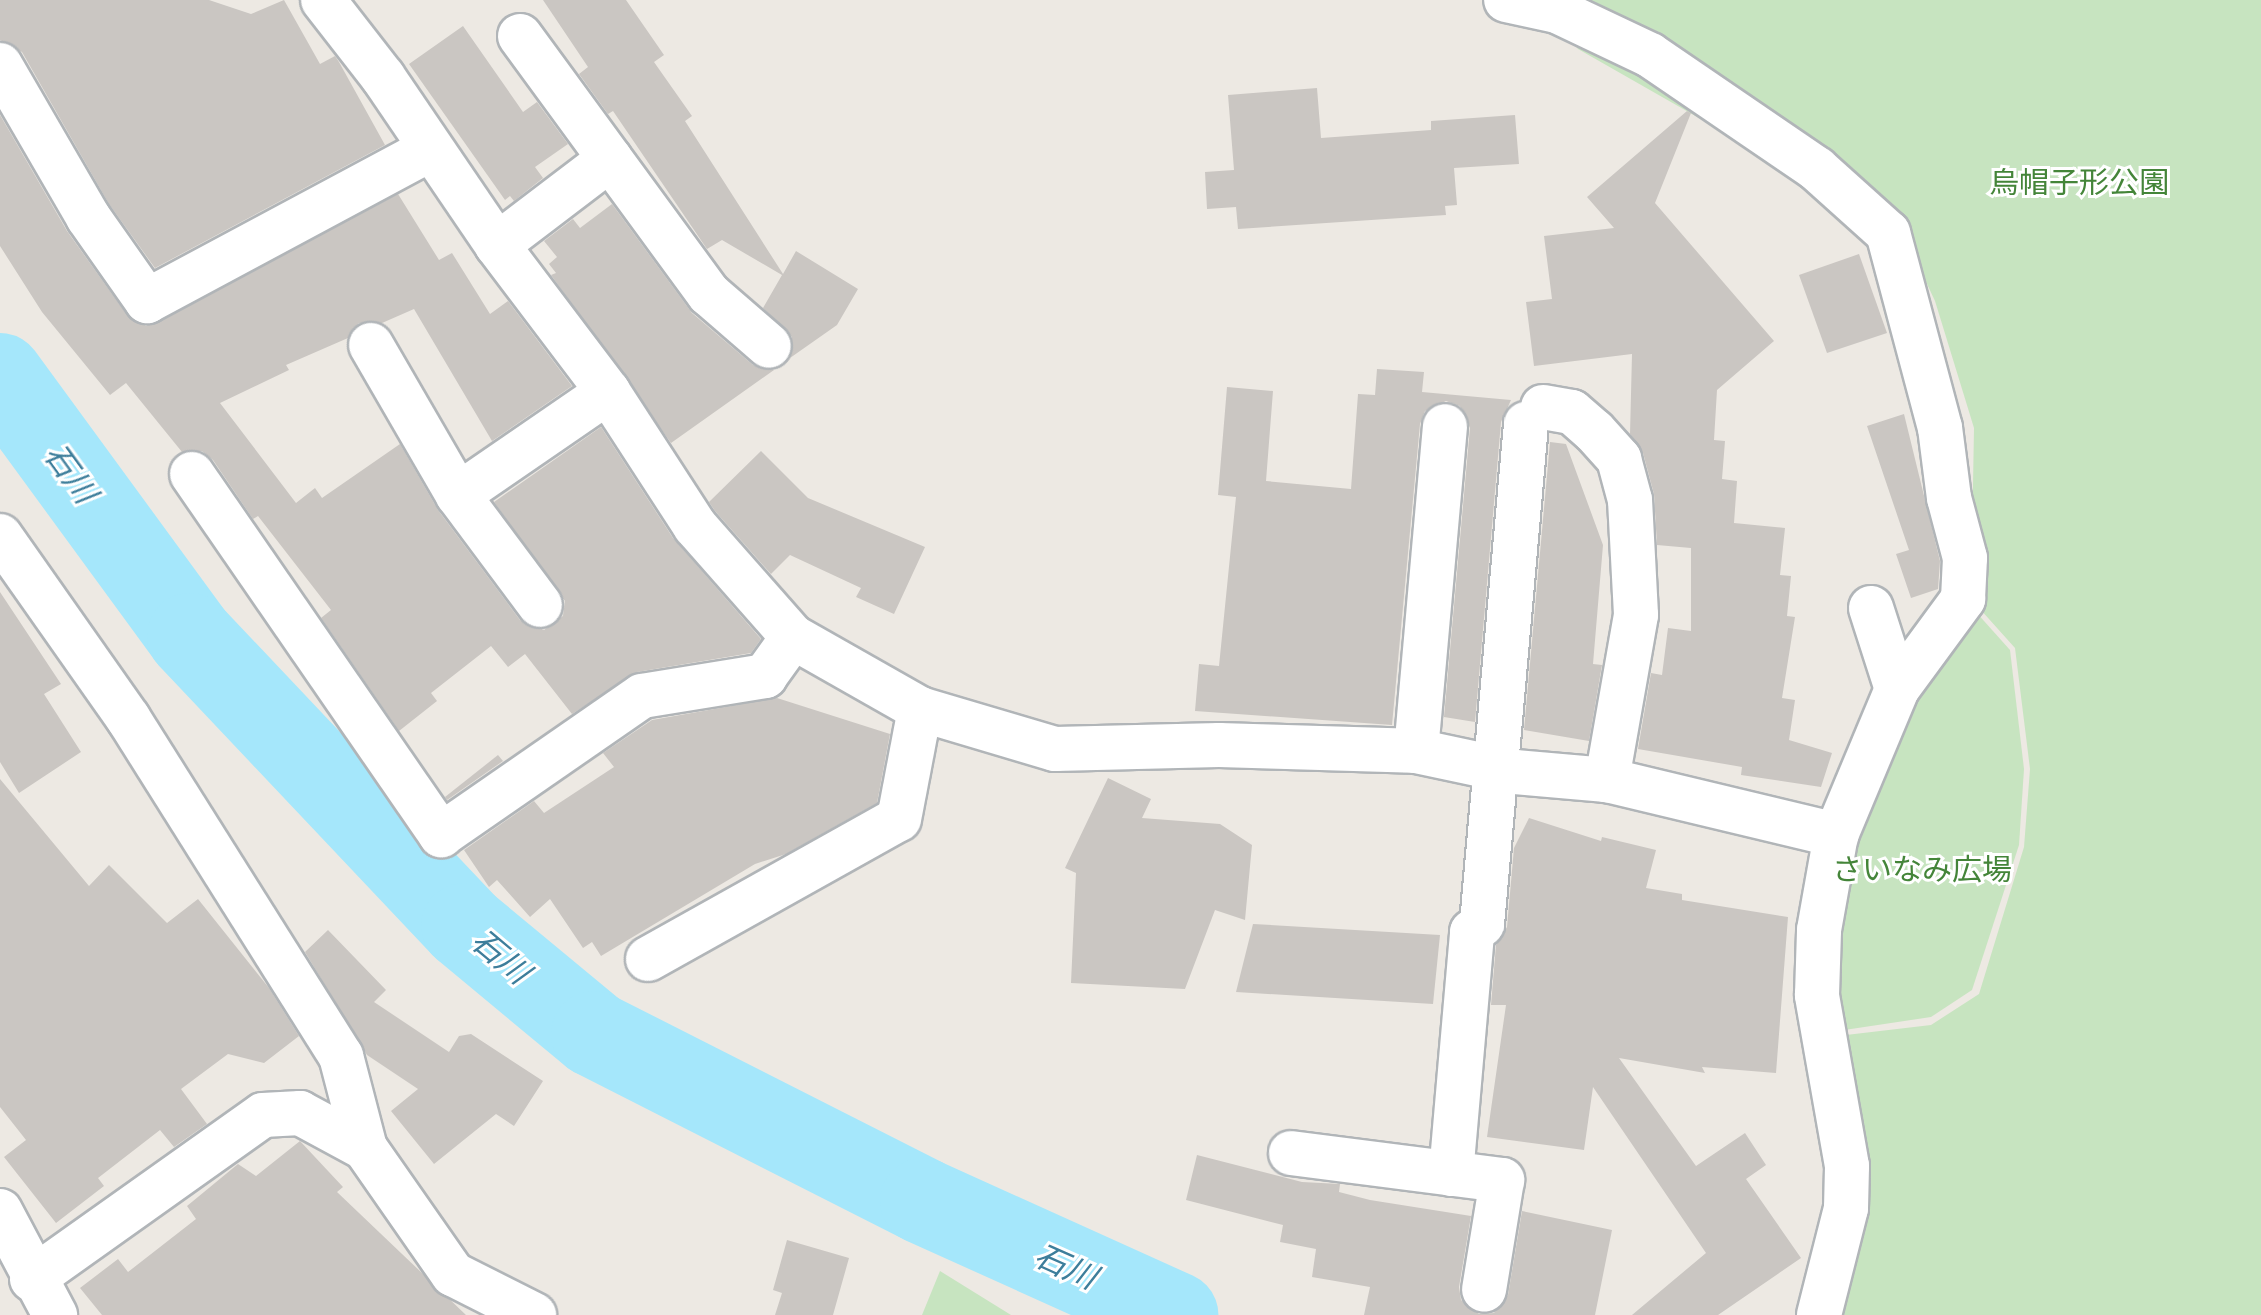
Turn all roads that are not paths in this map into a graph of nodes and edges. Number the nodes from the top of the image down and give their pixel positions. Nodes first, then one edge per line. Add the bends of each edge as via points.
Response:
1 (323, 0) edge
2 (1506, 0) edge
3 (520, 36) dead end
4 (0, 65) edge
5 (430, 149) junction
6 (610, 159) junction
7 (497, 245) junction
8 (371, 345) dead end
9 (769, 346) dead end
10 (608, 392) junction
11 (1445, 426) dead end
12 (192, 474) dead end
13 (458, 495) junction
14 (0, 536) edge
15 (540, 605) dead end
16 (1871, 608) dead end
17 (793, 637) junction
18 (1897, 689) junction
19 (920, 709) junction
20 (1416, 751) junction
21 (1494, 763) junction
22 (1607, 780) junction
23 (1836, 835) junction
24 (648, 959) dead end
25 (365, 1148) junction
26 (1291, 1153) dead end
27 (1451, 1174) junction
28 (0, 1211) edge
29 (1484, 1290) dead end
30 (44, 1297) edge
31 (534, 1315) edge
32 (1819, 1315) edge

1 - 5 street
2 - 18 street via 1557,11 1650,55 1817,169 1888,233 1940,428 1949,498 1965,558 1963,599
3 - 6 street
4 - 5 street via 88,217 147,301
5 - 7 street
6 - 7 street
6 - 9 street via 709,294
7 - 10 street
8 - 13 street
10 - 13 street
10 - 17 street via 695,526
11 - 20 street
12 - 17 street via 441,835 642,696 765,676
13 - 15 street
14 - 25 street via 128,718 341,1056
16 - 18 street
17 - 19 street
18 - 23 street
19 - 20 street via 1055,749 1219,745
19 - 24 street via 899,819
20 - 21 street
21 - 22 street via 1515,772
21 - 22 street via 1535,416 1572,412 1619,459 1630,500 1636,615
21 - 27 street via 1482,924 1472,932
22 - 23 street
23 - 32 street via 1819,930 1817,995 1847,1166 1846,1208
25 - 30 street via 300,1113 263,1115
25 - 31 street via 453,1274
26 - 27 street
27 - 29 street via 1502,1180
28 - 30 street

